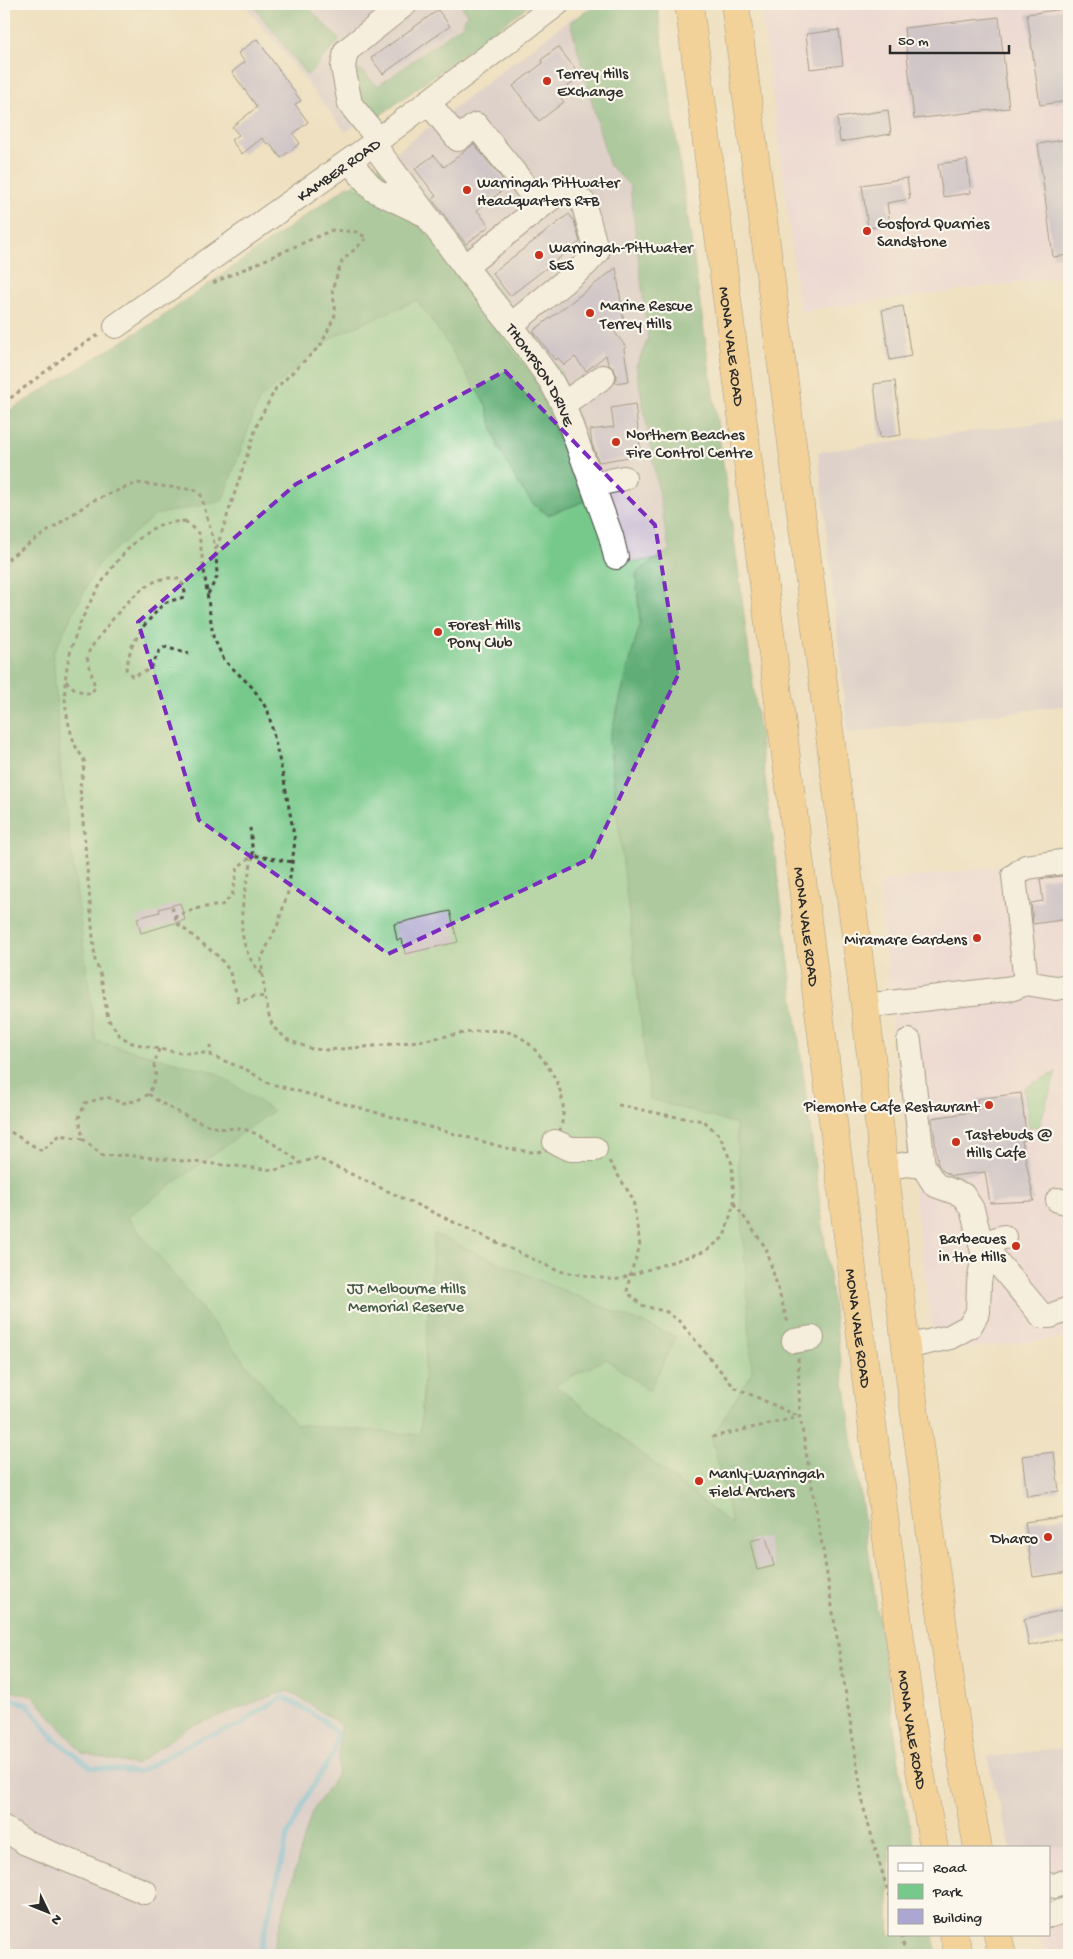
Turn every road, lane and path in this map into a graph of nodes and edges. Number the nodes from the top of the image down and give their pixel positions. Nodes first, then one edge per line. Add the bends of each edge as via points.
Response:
1 (405, 4) edge
2 (557, 4) edge
3 (689, 4) edge
4 (735, 4) edge
5 (428, 102) junction
6 (376, 142) junction
7 (350, 161) junction
8 (541, 206) junction
9 (426, 215) junction
10 (465, 267) junction
11 (208, 285) dead end
12 (511, 324) junction
13 (116, 326) joint
14 (603, 377) dead end
15 (4, 402) edge
16 (563, 404) junction
17 (624, 478) dead end
18 (593, 485) junction
19 (216, 550) junction
20 (616, 557) dead end
21 (4, 567) edge
22 (207, 595) junction
23 (190, 654) dead end
24 (66, 681) junction
25 (250, 828) dead end
26 (253, 855) junction
27 (292, 862) junction
28 (1069, 862) edge
29 (172, 907) dead end
30 (175, 916) junction
31 (263, 975) junction
32 (1026, 983) junction
33 (1069, 986) edge
34 (264, 997) junction
35 (865, 1006) junction
36 (909, 1041) dead end
37 (210, 1046) dead end
38 (159, 1049) junction
39 (211, 1056) junction
40 (150, 1094) junction
41 (614, 1104) dead end
42 (4, 1128) edge
43 (83, 1139) junction
44 (554, 1142) junction
45 (601, 1154) joint
46 (300, 1163) junction
47 (923, 1166) junction
48 (886, 1168) junction
49 (734, 1202) junction
50 (1004, 1237) dead end
51 (982, 1249) junction
52 (630, 1275) junction
53 (1069, 1309) edge
54 (906, 1347) junction
55 (800, 1417) junction
56 (712, 1437) dead end
57 (4, 1828) edge
58 (934, 1846) edge
59 (978, 1846) edge
60 (1069, 1880) edge
61 (1050, 1885) edge
62 (144, 1892) dead end
63 (888, 1893) edge
64 (900, 1936) edge
65 (954, 1936) edge
66 (998, 1936) edge
67 (906, 1955) edge
68 (959, 1955) edge
69 (1002, 1955) edge

1 - 6 street, THOMPSON DRIVE via 346,51 343,67 350,104
2 - 5 street, KAMBER ROAD
3 - 58 highway, MONA VALE ROAD via 892,1586 919,1773
4 - 35 highway
5 - 6 street, KAMBER ROAD
5 - 8 street via 458,139 476,125
6 - 7 street, KAMBER ROAD
6 - 9 street, THOMPSON DRIVE
7 - 9 street, THOMPSON DRIVE via 374,190
7 - 13 street, KAMBER ROAD
8 - 10 street
8 - 12 street via 566,187 582,202 597,252
9 - 10 street, THOMPSON DRIVE
10 - 12 street, THOMPSON DRIVE
11 - 19 path via 332,230 356,232 366,238 342,261 332,290 336,313 321,345 276,388 258,422
12 - 16 street, THOMPSON DRIVE via 552,381
13 - 15 path via 71,352
14 - 16 street
16 - 18 street, THOMPSON DRIVE
17 - 18 street
18 - 20 street, THOMPSON DRIVE
19 - 21 path via 201,495 196,490 137,483 92,501 10,557
19 - 22 path via 217,577
22 - 24 path via 199,534 185,521 165,523 149,530 113,566 92,597 70,651
22 - 27 path via 213,636 224,660 254,688 268,710 295,841
23 - 24 path via 165,647 159,650 151,667 141,673 132,676 126,669 131,648 142,628 164,603 184,597 181,580 173,576 161,578 136,593 90,649 87,657 95,687 91,694 76,690
24 - 38 path via 67,712 77,749 84,760 80,786 95,960 108,1019 120,1036
25 - 26 path
26 - 27 path
26 - 30 path via 238,867 232,896 222,905
26 - 31 path via 241,913 243,939 250,958
27 - 31 path via 288,892 278,924 261,959
28 - 32 street via 1026,867 1014,876
29 - 30 path
30 - 34 path via 178,924 229,970 237,1002 255,996
31 - 34 path
32 - 33 street via 1056,988
32 - 35 street via 1013,988
34 - 44 path via 274,1028 288,1040 312,1049 416,1042 490,1030 520,1036 548,1066 560,1088 562,1125
35 - 48 highway
36 - 47 street
37 - 39 path
38 - 39 path
38 - 40 path via 154,1064 156,1078
39 - 44 path via 247,1070 268,1083 510,1149 536,1152 549,1148
40 - 43 path via 122,1103 107,1097 85,1103 79,1118
40 - 46 path via 176,1111 217,1128 243,1129 272,1143
41 - 49 path via 704,1121 720,1136 732,1164
42 - 43 path via 42,1151 60,1134
43 - 46 path via 103,1156 124,1154 275,1170
44 - 45 street via 570,1149
45 - 52 path via 633,1199 640,1246
46 - 52 path via 317,1158 558,1271 615,1280
47 - 48 street via 907,1164
47 - 51 street via 935,1185 963,1195 972,1209
48 - 54 highway
49 - 52 path via 724,1237 706,1251
49 - 55 path via 766,1248 803,1340 798,1359
50 - 51 street
51 - 53 street via 993,1257 1042,1316
51 - 54 street via 978,1312 970,1326 950,1337
52 - 55 path via 627,1292 641,1304 667,1312 680,1322 734,1387
54 - 59 highway via 958,1740
55 - 56 path
55 - 63 path via 864,1810
57 - 62 street via 26,1843
60 - 61 street
64 - 67 path
65 - 68 highway
66 - 69 highway

